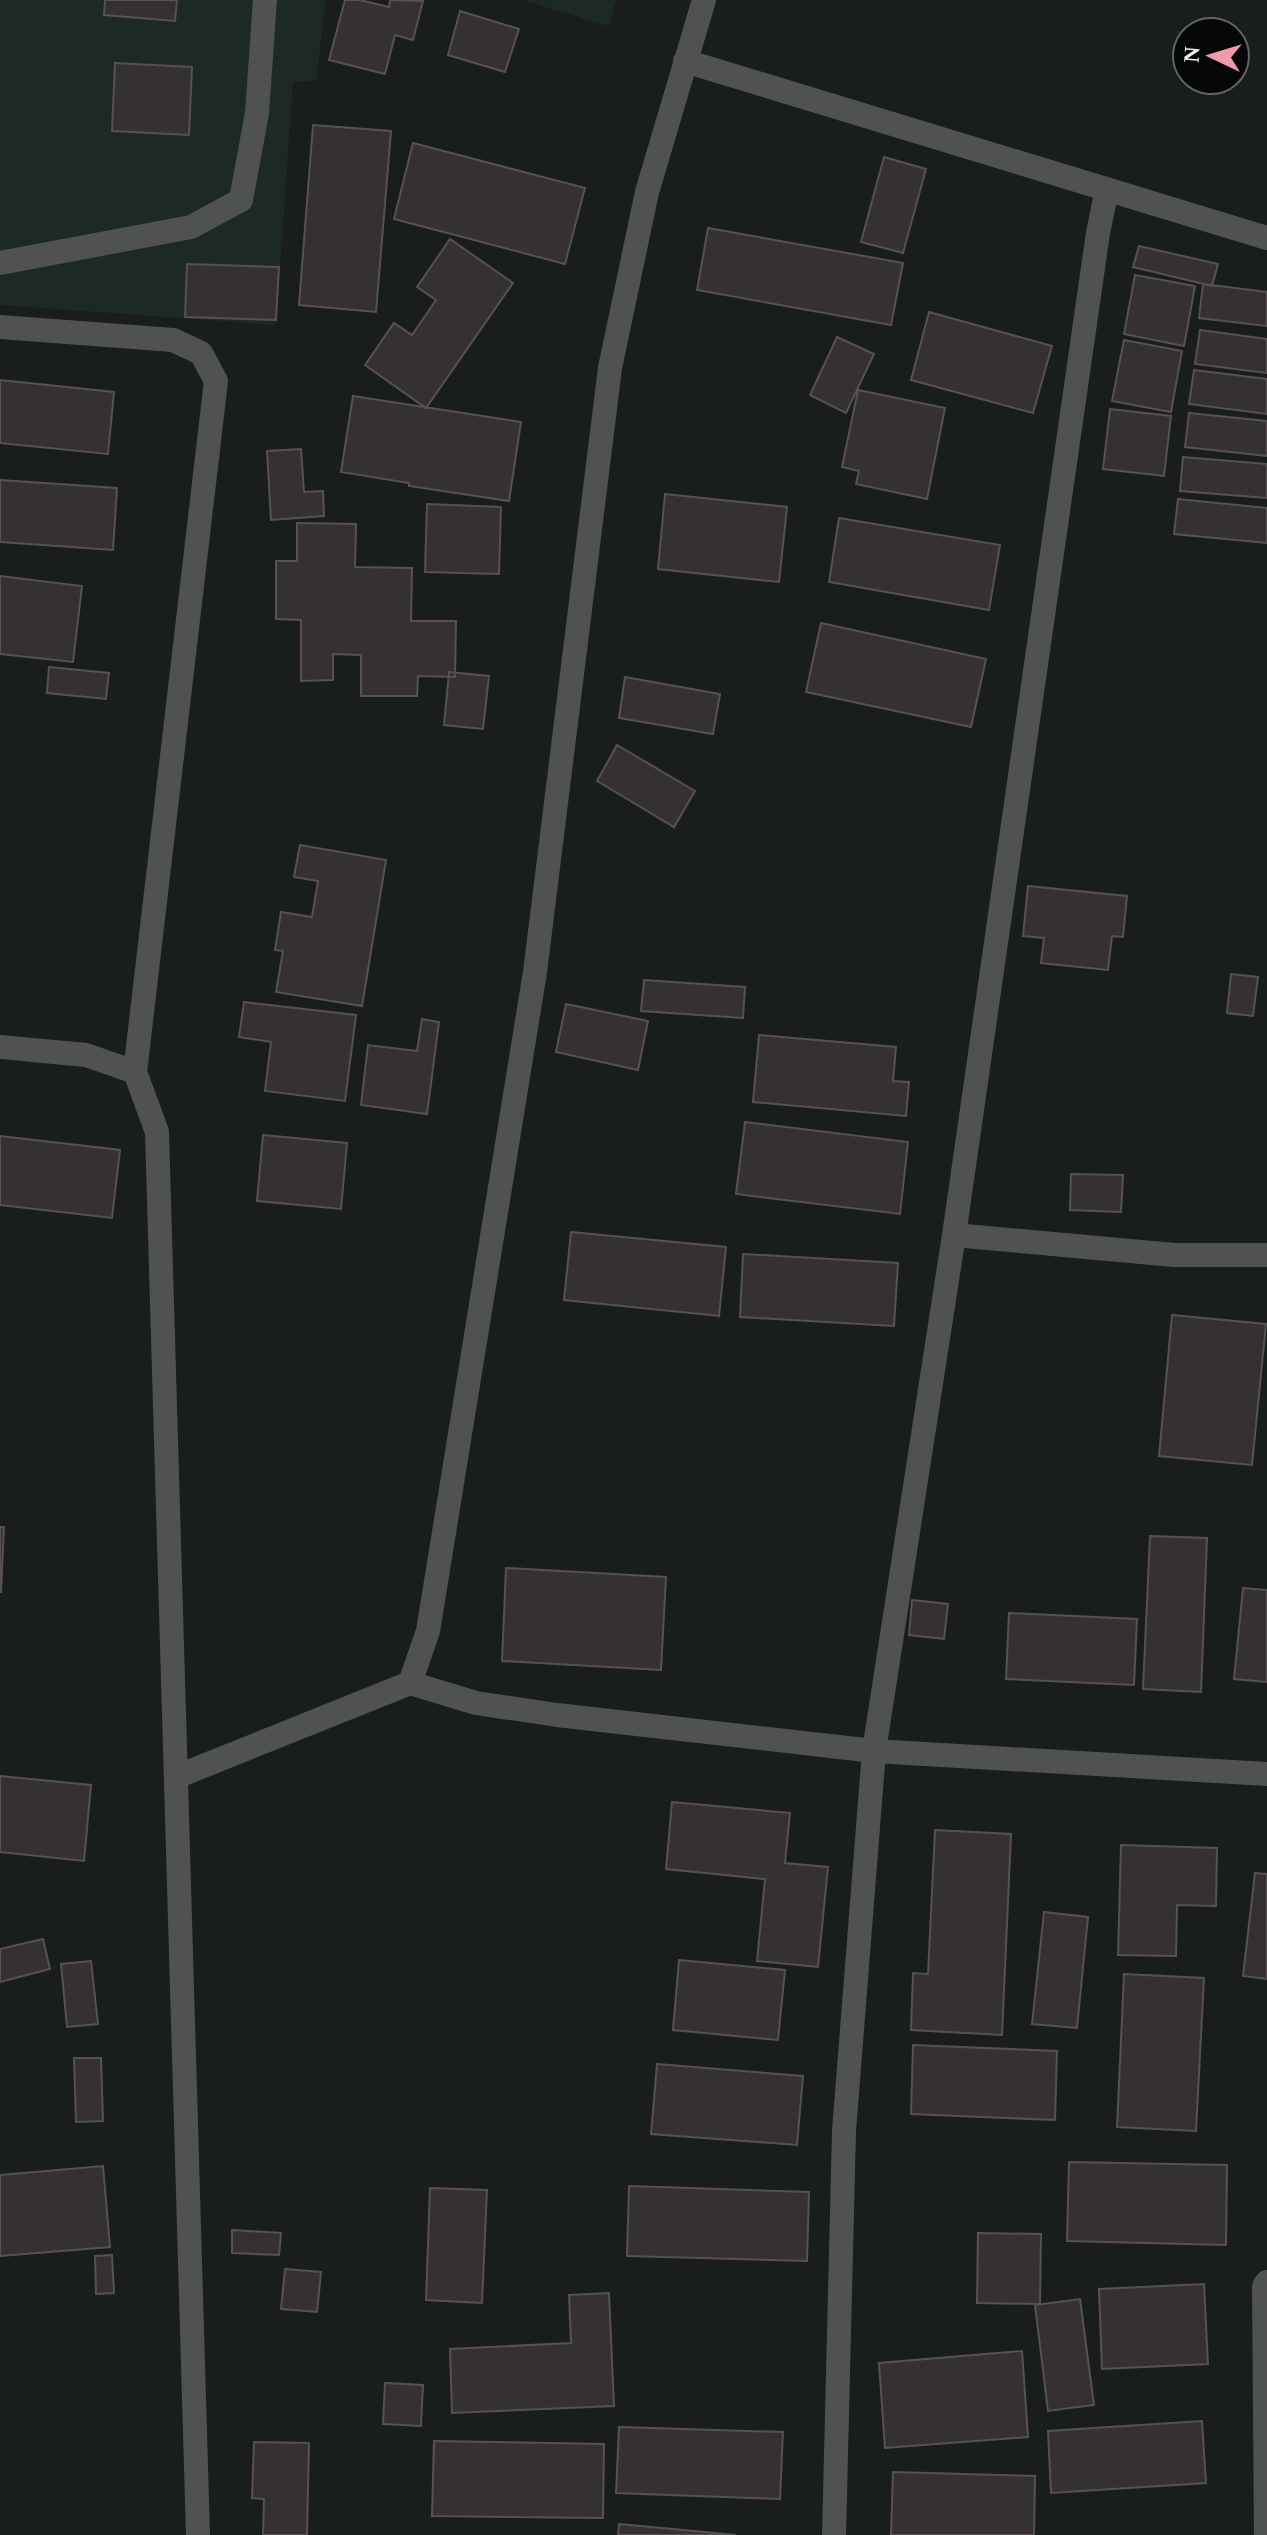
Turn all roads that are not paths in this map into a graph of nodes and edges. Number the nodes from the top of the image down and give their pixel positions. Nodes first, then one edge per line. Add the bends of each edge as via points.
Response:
1 (265, 0) edge
2 (704, 0) edge
3 (685, 61) junction
4 (1107, 189) junction
5 (1267, 238) edge
6 (0, 263) edge
7 (0, 327) edge
8 (0, 1047) edge
9 (135, 1072) junction
10 (954, 1235) junction
11 (1267, 1255) edge
12 (410, 1683) junction
13 (874, 1751) junction
14 (1267, 1774) edge
15 (176, 1777) junction
16 (1267, 2282) edge
17 (198, 2535) edge
18 (834, 2535) edge
19 (1266, 2535) edge

1 - 6 street via 257,113 241,200 191,227
2 - 3 street
3 - 4 street
3 - 12 street via 647,192 610,368 535,972 439,1575
4 - 5 street
4 - 10 street
7 - 9 street via 173,340 201,353 216,381
8 - 9 street via 86,1055
9 - 15 street via 157,1132
10 - 11 street via 1174,1255
10 - 13 street
12 - 13 street via 476,1703 557,1715
12 - 15 street
13 - 14 street
13 - 18 street via 844,2131
15 - 17 street
16 - 19 street

